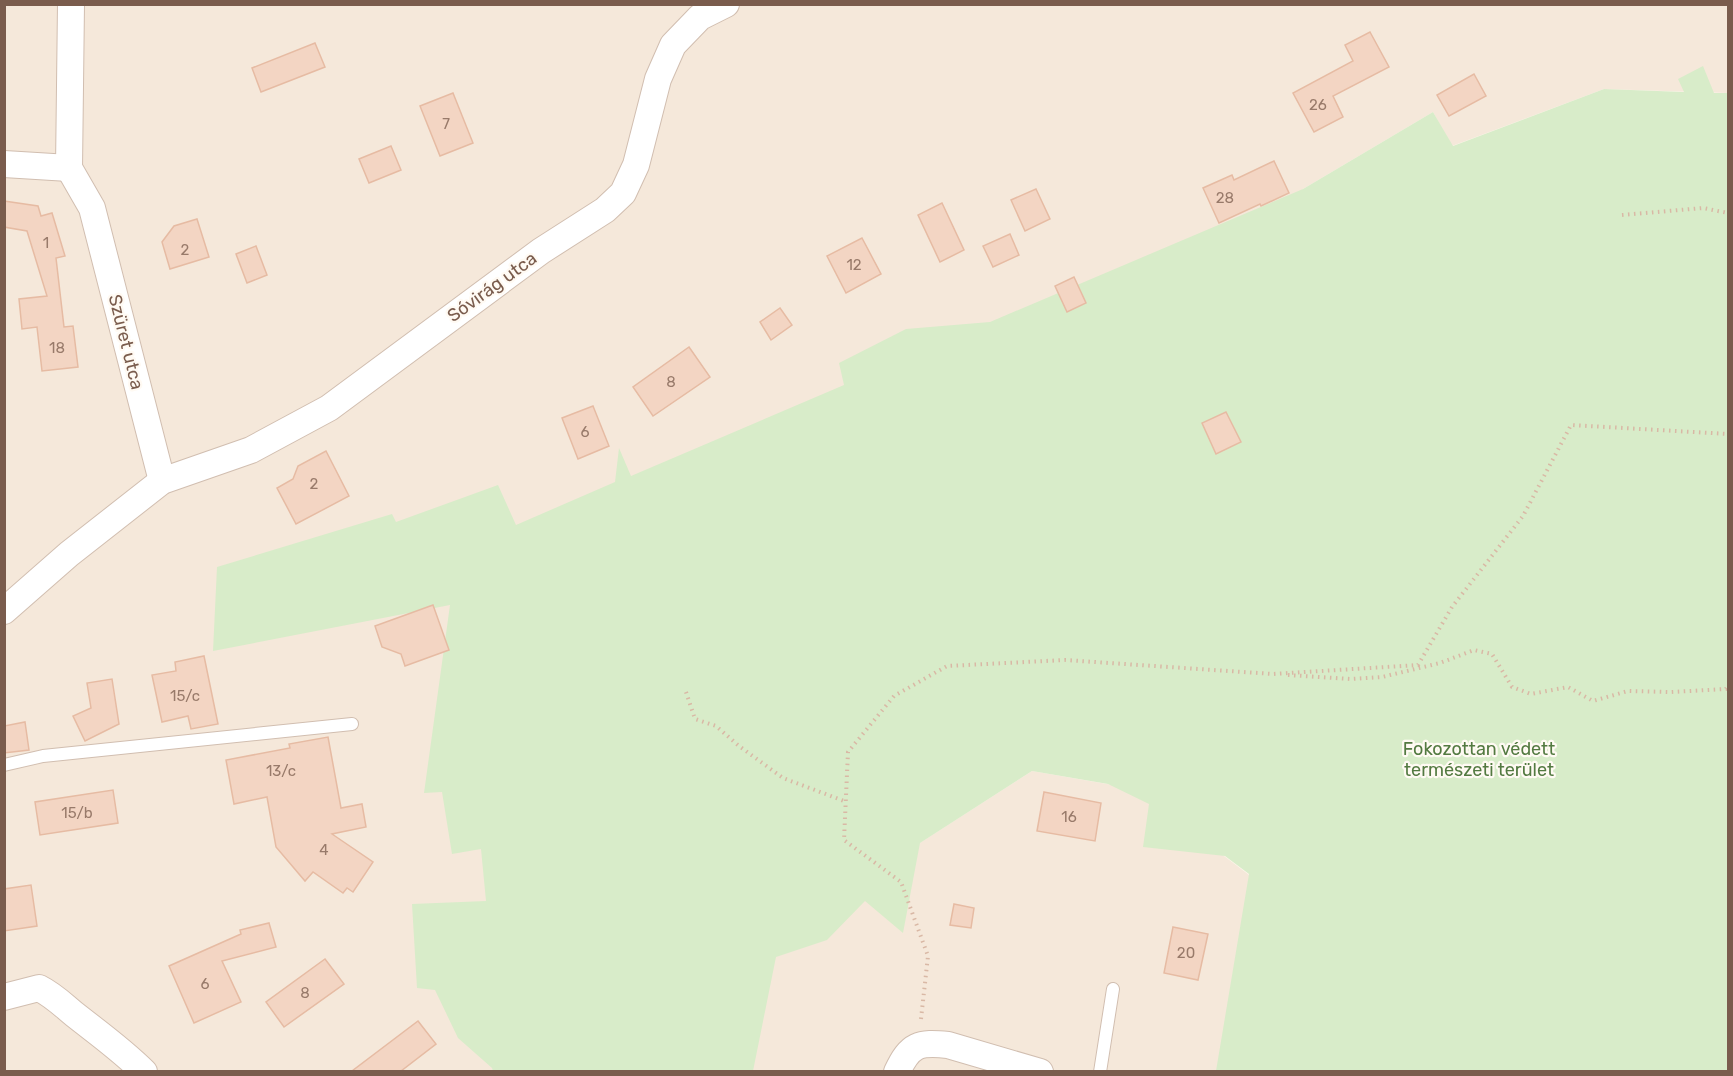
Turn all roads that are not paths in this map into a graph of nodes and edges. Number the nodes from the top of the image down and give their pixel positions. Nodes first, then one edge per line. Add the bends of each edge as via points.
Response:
1 (72, 4) edge
2 (726, 4) edge
3 (4, 165) edge
4 (69, 168) junction
5 (162, 481) junction
6 (4, 611) edge
7 (352, 724) dead end
8 (4, 765) edge
9 (1113, 989) dead end
10 (4, 997) edge
11 (144, 1071) edge
12 (897, 1071) edge
13 (1040, 1071) edge
14 (1100, 1071) edge

1 - 4 street
2 - 5 street, Sóvirág utca via 700,17 673,45 649,108 636,165 623,193 605,210 541,251 329,408 251,450
3 - 4 street
4 - 5 street, Szüret utca via 92,208
5 - 6 street
7 - 8 lane via 43,756
9 - 14 lane
10 - 11 street via 39,988 51,994
12 - 13 street via 905,1054 918,1044 948,1046

